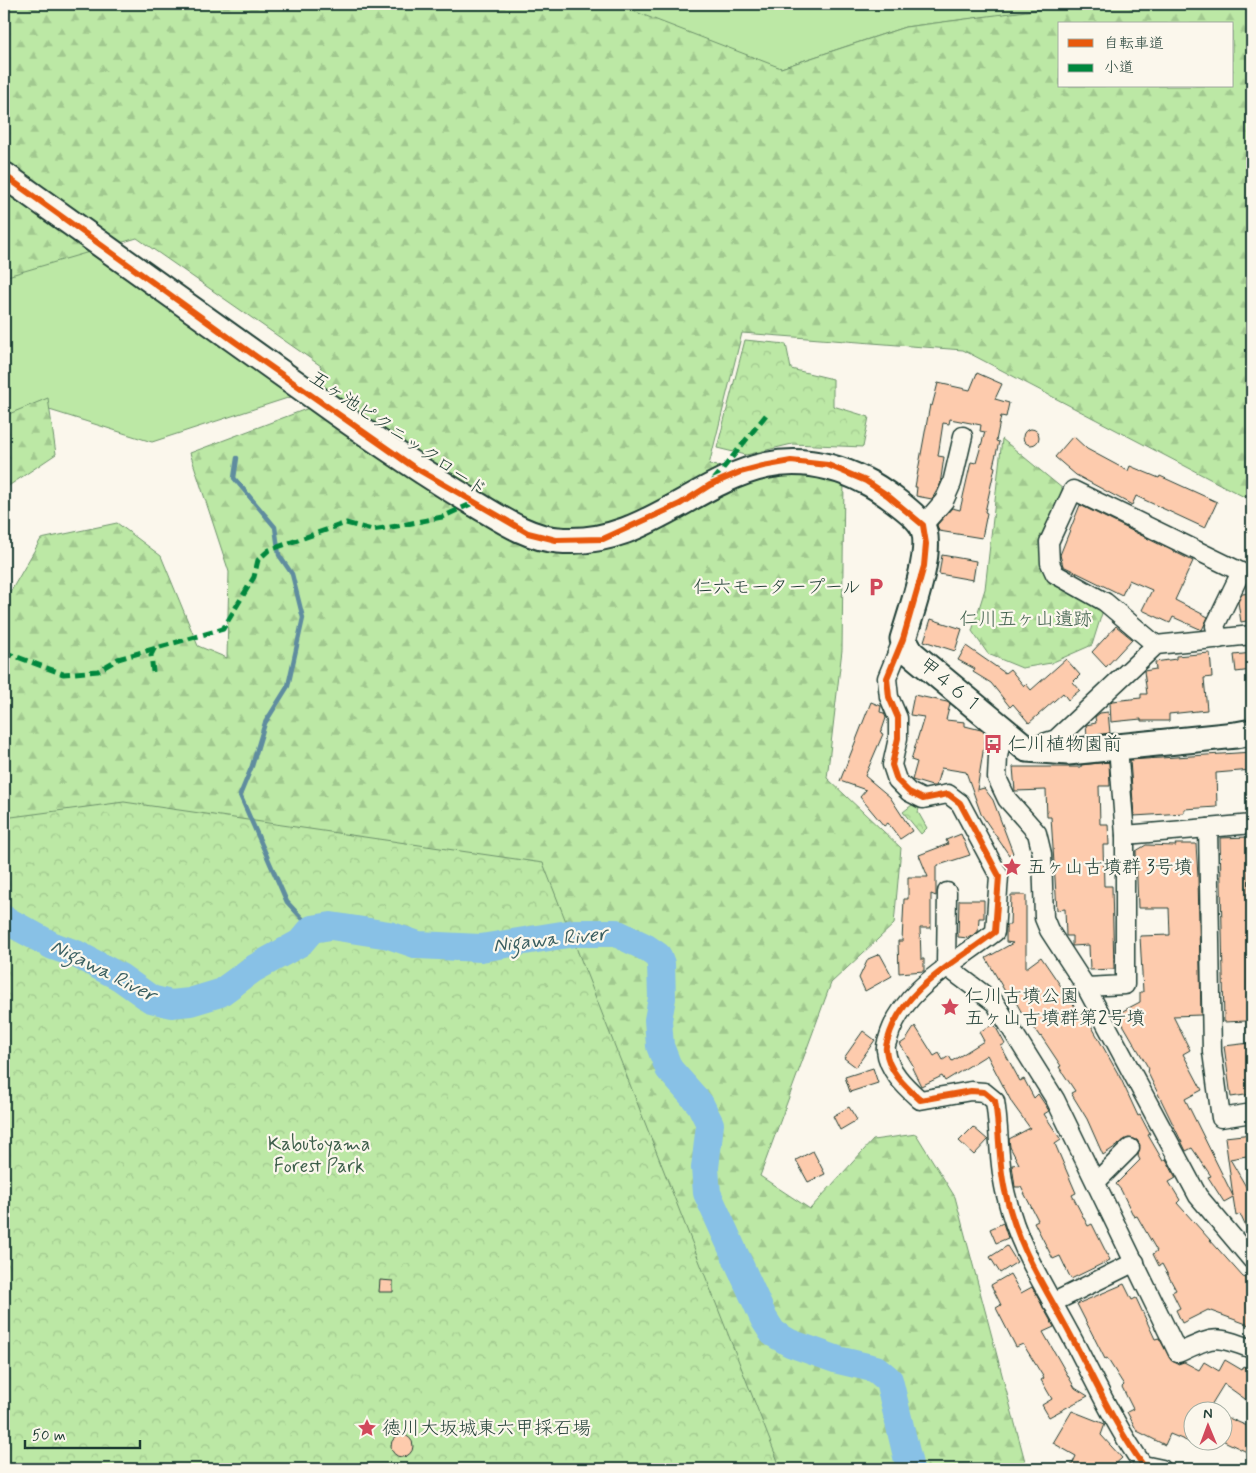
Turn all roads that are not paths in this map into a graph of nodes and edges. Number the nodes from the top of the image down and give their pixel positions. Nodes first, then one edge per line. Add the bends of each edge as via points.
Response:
1 (4, 175) edge
2 (962, 436) dead end
3 (922, 525) junction
4 (1252, 636) edge
5 (903, 639) junction
6 (1219, 639) junction
7 (1156, 645) junction
8 (1003, 729) junction
9 (1252, 732) edge
10 (1118, 747) junction
11 (1027, 748) junction
12 (1252, 824) edge
13 (1208, 828) junction
14 (1125, 834) junction
15 (947, 892) dead end
16 (946, 966) junction
17 (1086, 987) junction
18 (1252, 1113) edge
19 (1130, 1148) dead end
20 (1096, 1182) junction
21 (1252, 1260) edge
22 (1135, 1262) junction
23 (1052, 1303) junction
24 (1252, 1349) edge
25 (1162, 1469) edge

1 - 3 street, 五ヶ池ピクニックロード via 412,466 528,533 556,540 603,539 740,472 792,461 828,466 866,481
2 - 3 street via 952,484 944,500
3 - 5 street via 926,544 924,566
4 - 6 street
5 - 8 street, 甲４６１ via 911,653
5 - 16 street via 887,678 889,697 898,718 898,738 892,765 897,780 909,792 923,799 948,794 960,803 999,876 995,932 968,954
6 - 7 street
6 - 7 street via 1215,626 1241,572 1073,490 1049,542 1050,562 1055,574 1106,602
7 - 11 street via 1056,739
8 - 11 street, 甲４６１
8 - 17 street via 997,778 1007,799 1037,833 1042,854 1044,918
9 - 10 street
10 - 11 street via 1068,752
10 - 14 street
12 - 13 street
13 - 14 street
13 - 18 street via 1212,1052 1221,1118
14 - 17 street via 1125,985
15 - 16 street
16 - 20 street via 995,1003 1055,1099
16 - 23 street via 904,1008 891,1028 886,1050 895,1074 920,1100 971,1091 984,1092 995,1101 1005,1193 1015,1230
17 - 21 street via 1198,1196
19 - 20 street
20 - 22 street
22 - 23 street
22 - 24 street via 1178,1353 1211,1338 1225,1339
23 - 25 street via 1122,1436 1143,1465

